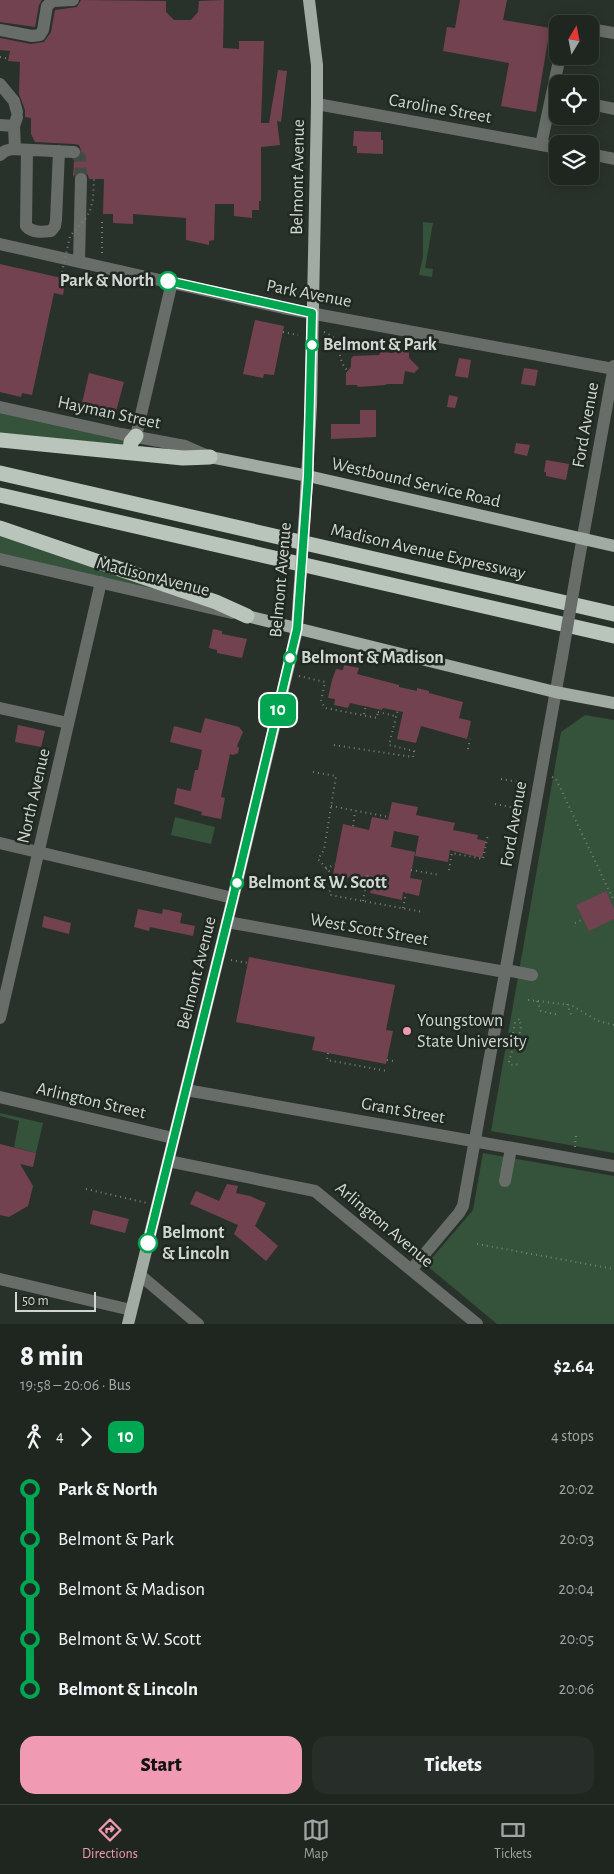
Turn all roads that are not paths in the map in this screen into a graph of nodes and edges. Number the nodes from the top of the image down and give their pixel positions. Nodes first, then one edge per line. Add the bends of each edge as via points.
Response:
1 (73, 0) edge
2 (309, 0) edge
3 (0, 30) edge
4 (599, 30) edge
5 (614, 33) edge
6 (0, 84) edge
7 (317, 104) junction
8 (599, 106) edge
9 (614, 108) edge
10 (16, 119) junction
11 (549, 119) edge
12 (0, 125) edge
13 (541, 146) junction
14 (549, 147) edge
15 (21, 150) junction
16 (59, 151) junction
17 (74, 152) dead end
18 (0, 156) edge
19 (599, 156) edge
20 (614, 159) edge
21 (88, 179) tunnel mouth
22 (0, 244) edge
23 (78, 261) junction
24 (172, 282) junction
25 (312, 313) junction
26 (614, 368) edge
27 (0, 406) edge
28 (136, 436) junction
29 (0, 440) edge
30 (130, 452) junction
31 (210, 457) junction
32 (0, 473) edge
33 (308, 476) junction
34 (0, 495) edge
35 (0, 528) edge
36 (583, 539) junction
37 (614, 546) edge
38 (0, 559) edge
39 (101, 582) junction
40 (614, 614) edge
41 (247, 616) junction
42 (297, 629) junction
43 (614, 636) edge
44 (555, 692) junction
45 (614, 703) edge
46 (0, 708) edge
47 (68, 723) junction
48 (0, 843) edge
49 (38, 852) junction
50 (233, 898) junction
51 (227, 922) junction
52 (506, 971) junction
53 (532, 975) dead end
54 (0, 1018) edge
55 (186, 1090) junction
56 (0, 1097) edge
57 (173, 1138) junction
58 (475, 1141) junction
59 (511, 1148) junction
60 (168, 1161) junction
61 (614, 1166) edge
62 (505, 1181) dead end
63 (411, 1270) junction
64 (140, 1275) junction
65 (0, 1279) edge
66 (131, 1310) junction
67 (128, 1324) edge
68 (198, 1324) edge
69 (477, 1324) edge

1 - 3 street via 53,0 47,6 40,35
2 - 7 main road, Belmont Avenue
4 - 5 street
6 - 10 street via 14,101
7 - 13 street, Caroline Street
7 - 25 main road, Belmont Avenue
8 - 9 street
10 - 12 street
10 - 15 street
11 - 13 street
13 - 14 street, Caroline Street
15 - 16 street
15 - 16 street via 26,226 33,231 44,232 55,226
15 - 18 street via 5,151
16 - 17 street
19 - 20 street
21 - 23 street
22 - 23 street, Park Avenue
23 - 24 street, Park Avenue
24 - 25 street, Park Avenue
24 - 28 street
25 - 26 street, Park Avenue
25 - 33 main road, Belmont Avenue
26 - 36 street, Ford Avenue
27 - 28 street, Hayman Street
28 - 30 highway via 131,442
28 - 31 street, Hayman Street via 185,446
29 - 30 highway
30 - 31 highway via 183,458
31 - 33 main road, Westbound Service Road
32 - 40 highway, Madison Avenue Expressway
33 - 36 main road, Westbound Service Road
33 - 42 main road, Belmont Avenue, bridge
34 - 43 highway
35 - 41 highway via 216,602
36 - 37 main road, Westbound Service Road
36 - 44 street, Ford Avenue, bridge
38 - 39 street, Madison Avenue
39 - 41 street, Madison Avenue
39 - 47 street, North Avenue
41 - 42 main road, Madison Avenue
42 - 44 main road, Madison Avenue
42 - 50 main road, Belmont Avenue
44 - 45 main road, Madison Avenue
44 - 52 street, Ford Avenue
46 - 47 street
47 - 49 street, North Avenue
48 - 49 street
49 - 50 street
49 - 54 street, North Avenue
50 - 51 main road, Belmont Avenue
51 - 52 street, West Scott Street
51 - 55 main road, Belmont Avenue
52 - 53 street, West Scott Street
52 - 58 street, Ford Avenue
55 - 57 main road, Belmont Avenue
55 - 58 street, Grant Street
56 - 57 street, Arlington Street
57 - 60 main road, Belmont Avenue
58 - 59 street, Grant Street
58 - 63 street, Ford Avenue via 463,1206
59 - 61 street, Grant Street
59 - 62 street
60 - 63 street, Arlington Avenue via 315,1191
60 - 64 main road, Belmont Avenue
63 - 69 street, Arlington Avenue
64 - 66 main road, Belmont Avenue
64 - 68 street
65 - 66 street
66 - 67 main road, Belmont Avenue

